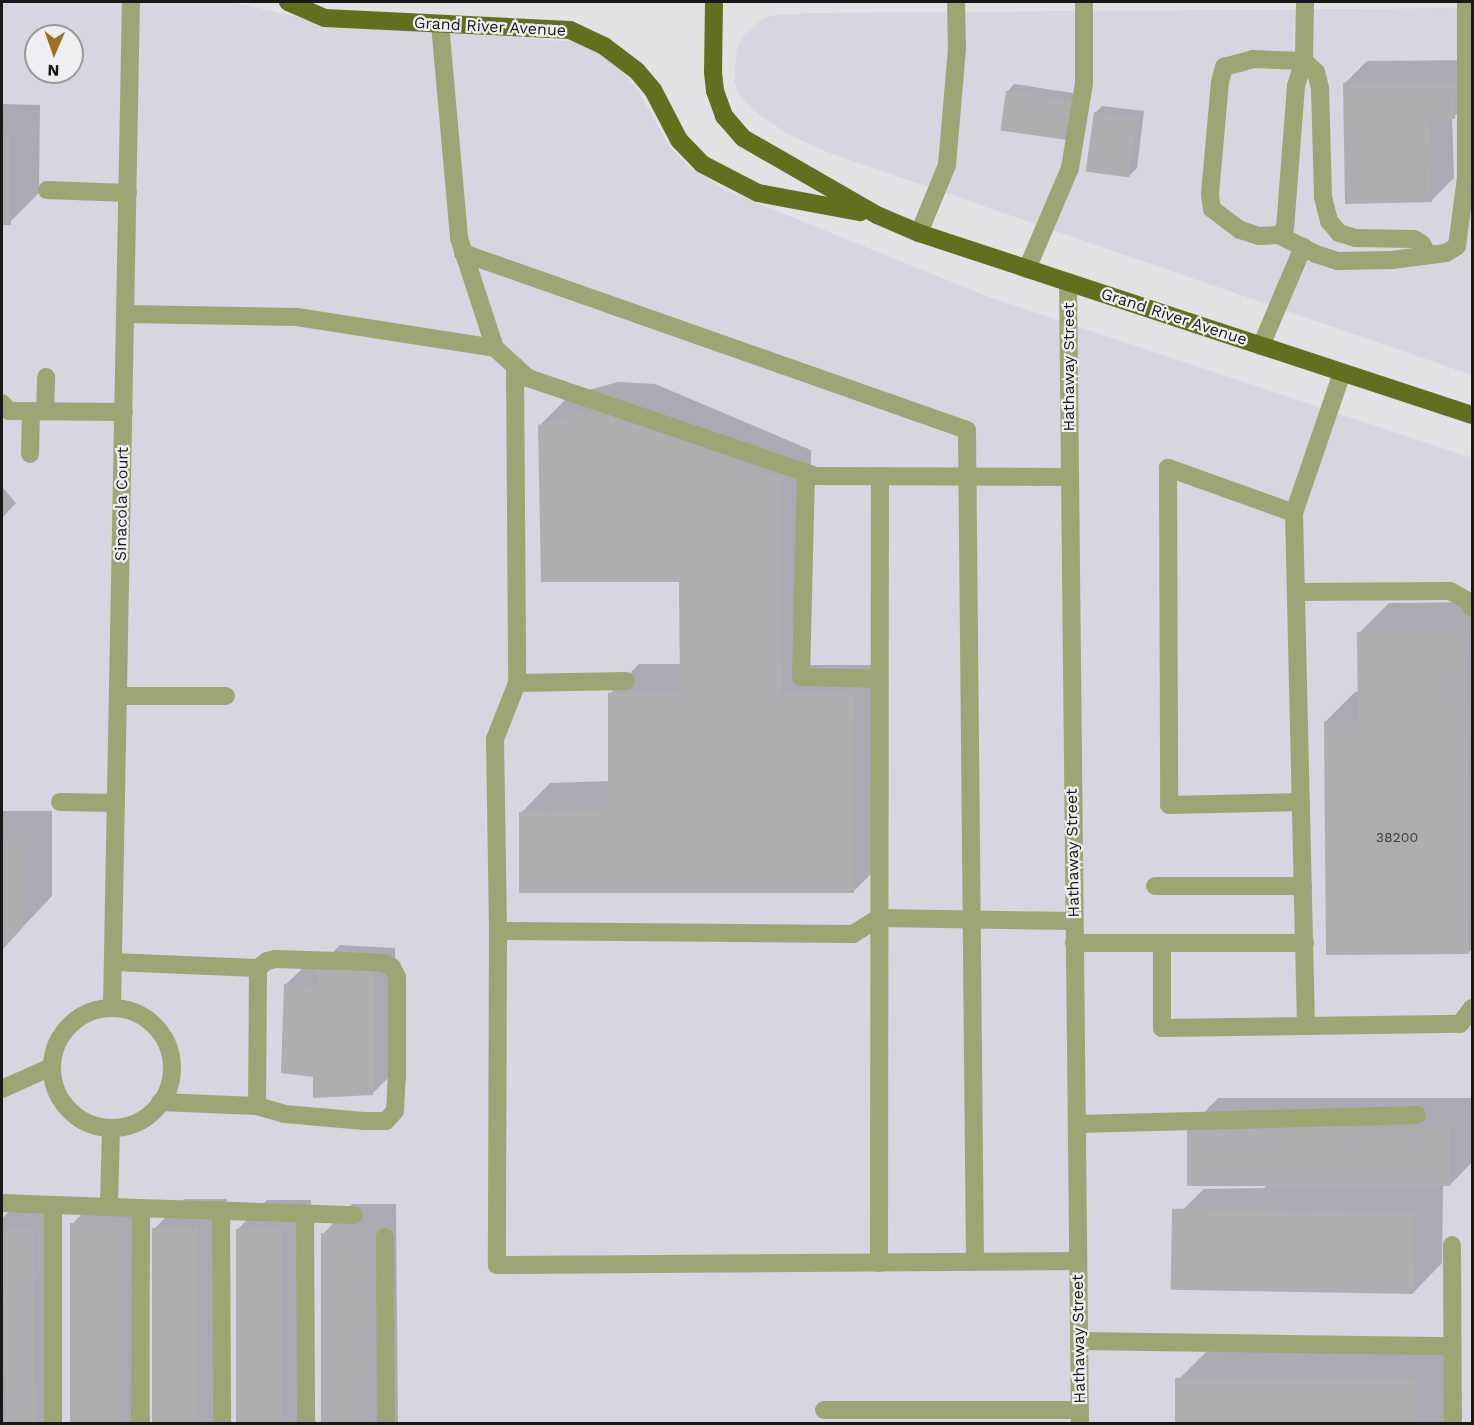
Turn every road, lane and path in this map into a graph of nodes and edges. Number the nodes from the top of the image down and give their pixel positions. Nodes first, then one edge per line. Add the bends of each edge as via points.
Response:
1 (131, 2) edge
2 (288, 2) edge
3 (714, 2) edge
4 (956, 2) edge
5 (1084, 2) edge
6 (1305, 2) edge
7 (1466, 2) edge
8 (440, 24) junction
9 (1304, 62) junction
10 (47, 190) dead end
11 (129, 194) junction
12 (877, 215) junction
13 (919, 233) junction
14 (1279, 235) junction
15 (1303, 247) junction
16 (463, 253) junction
17 (1428, 255) junction
18 (1027, 268) junction
19 (1068, 282) junction
20 (126, 314) junction
21 (1261, 346) junction
22 (495, 348) junction
23 (515, 366) junction
24 (1342, 373) junction
25 (45, 378) dead end
26 (2, 403) edge
27 (38, 411) junction
28 (124, 412) junction
29 (1473, 416) edge
30 (30, 454) dead end
31 (806, 473) junction
32 (879, 476) junction
33 (966, 477) junction
34 (1070, 477) junction
35 (1294, 513) junction
36 (1296, 592) junction
37 (1473, 608) edge
38 (879, 679) junction
39 (626, 681) dead end
40 (517, 683) junction
41 (118, 696) junction
42 (226, 696) dead end
43 (60, 802) dead end
44 (1301, 802) junction
45 (116, 803) junction
46 (1155, 886) dead end
47 (1303, 886) junction
48 (879, 918) junction
49 (972, 920) junction
50 (1074, 921) junction
51 (498, 931) junction
52 (1162, 943) junction
53 (1305, 943) junction
54 (1074, 944) junction
55 (113, 962) junction
56 (258, 968) junction
57 (112, 1007) junction
58 (1473, 1008) edge
59 (1306, 1026) junction
60 (51, 1067) junction
61 (2, 1089) edge
62 (160, 1102) junction
63 (257, 1106) junction
64 (1418, 1115) dead end
65 (1077, 1124) junction
66 (111, 1129) junction
67 (2, 1203) edge
68 (53, 1205) junction
69 (109, 1207) junction
70 (141, 1208) junction
71 (221, 1210) junction
72 (304, 1213) junction
73 (354, 1215) dead end
74 (386, 1237) dead end
75 (1452, 1245) dead end
76 (1078, 1261) junction
77 (975, 1262) junction
78 (879, 1263) junction
79 (1079, 1341) junction
80 (1452, 1346) junction
81 (824, 1410) dead end
82 (1080, 1417) edge
83 (53, 1424) edge
84 (140, 1424) edge
85 (222, 1424) edge
86 (306, 1424) edge
87 (386, 1424) edge
88 (1453, 1424) edge

1 - 11 street, Sinacola Court
2 - 8 main road, Grand River Avenue via 325,18
3 - 12 main road, Grand River Avenue via 713,72 724,116 743,138
4 - 13 street via 957,49 947,165
5 - 18 street via 1084,83 1070,168
6 - 9 street
7 - 17 street via 1466,178 1457,246 1446,253
8 - 12 main road, Grand River Avenue via 570,30 604,46 638,71 653,90 679,140 702,164 758,193
8 - 16 street
9 - 14 street via 1296,86 1285,228
9 - 14 street via 1233,62 1224,67 1220,82 1212,209 1240,230 1259,236
9 - 17 street via 1316,72 1320,88 1323,197 1329,221 1339,233 1355,238 1414,239
10 - 11 street
11 - 20 street, Sinacola Court
12 - 13 main road, Grand River Avenue
13 - 18 main road, Grand River Avenue
14 - 15 street
15 - 17 street via 1338,261
15 - 21 street
16 - 22 street
16 - 33 street via 967,430
18 - 19 main road, Grand River Avenue
19 - 21 main road, Grand River Avenue
19 - 34 street, Hathaway Street
20 - 22 street via 297,317
20 - 28 street, Sinacola Court
21 - 24 main road, Grand River Avenue
22 - 23 street
23 - 31 street via 528,378
23 - 40 street
24 - 29 main road, Grand River Avenue
24 - 35 street
25 - 27 street
26 - 27 street via 9,411
27 - 28 street
27 - 30 street
28 - 41 street, Sinacola Court
31 - 32 street
31 - 38 street via 801,677
32 - 33 street
32 - 38 street
33 - 34 street
33 - 49 street
34 - 50 street, Hathaway Street
35 - 36 street
35 - 44 street via 1168,468 1169,805
36 - 37 street via 1450,591
36 - 44 street
38 - 48 street
39 - 40 street
40 - 51 street via 495,739
41 - 42 street
41 - 45 street, Sinacola Court
43 - 45 street
44 - 47 street
45 - 55 street, Sinacola Court
46 - 47 street
47 - 53 street
48 - 49 street
48 - 51 street via 853,934
48 - 78 street
49 - 50 street
49 - 77 street
50 - 54 street, Hathaway Street
51 - 78 street via 497,1265
52 - 53 street
52 - 54 street
52 - 59 street via 1162,1028
53 - 59 street
54 - 65 street, Hathaway Street
55 - 56 street
55 - 57 street, Sinacola Court
56 - 63 street
56 - 63 street via 275,959 388,964 397,977 397,1067 395,1111 386,1121 285,1114
57 - 60 street via 88,1011 69,1025 55,1044
57 - 62 street via 135,1012 155,1025 168,1045 172,1068
58 - 59 street via 1460,1024
60 - 61 street
60 - 66 street via 55,1091 69,1110 88,1124
62 - 63 street
62 - 66 street via 135,1124
64 - 65 street
65 - 76 street, Hathaway Street
66 - 69 street
67 - 68 street
68 - 69 street
68 - 83 street
69 - 70 street
70 - 71 street
70 - 84 street
71 - 72 street
71 - 85 street
72 - 73 street
72 - 86 street
74 - 87 street
75 - 80 street
76 - 77 street
76 - 79 street, Hathaway Street
77 - 78 street
79 - 80 street
79 - 82 street, Hathaway Street
80 - 88 street
81 - 82 street

